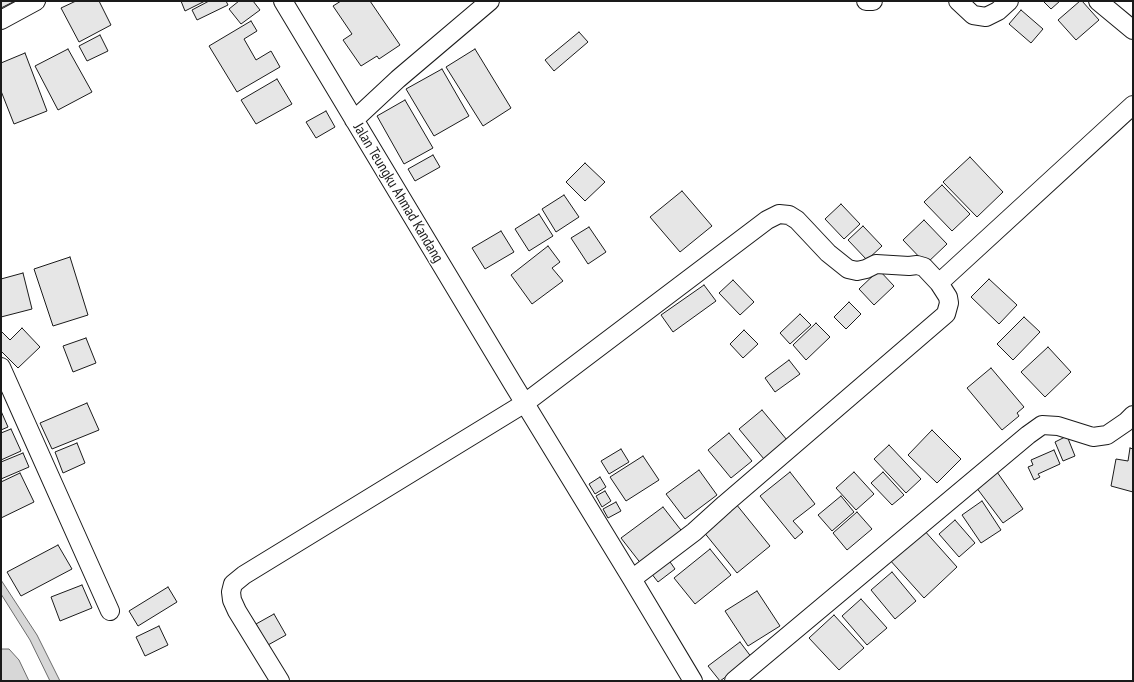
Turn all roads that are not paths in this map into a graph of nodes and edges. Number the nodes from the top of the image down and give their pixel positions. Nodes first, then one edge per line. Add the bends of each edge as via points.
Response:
1 (36, 1) edge
2 (283, 1) edge
3 (490, 1) edge
4 (866, 1) edge
5 (873, 1) edge
6 (958, 1) edge
7 (1009, 1) edge
8 (1098, 1) edge
9 (1, 20) edge
10 (1133, 30) edge
11 (1133, 105) edge
12 (354, 120) junction
13 (939, 283) junction
14 (1, 367) edge
15 (518, 392) junction
16 (1131, 422) edge
17 (632, 579) junction
18 (110, 611) dead end
19 (280, 681) edge
20 (693, 681) edge
21 (734, 681) edge

1 - 9 street
2 - 12 street, Jalan Teungku Ahmad Kandang
3 - 12 street
4 - 5 street
6 - 7 street via 973,15 986,17
8 - 10 street
11 - 13 street
12 - 15 street, Jalan Teungku Ahmad Kandang
13 - 15 street via 917,264 876,264 857,271 848,269 828,253 797,220 789,214 779,214 766,220
13 - 17 street via 948,297 946,314 694,532
14 - 18 street
15 - 17 street, Jalan Teungku Ahmad Kandang
15 - 19 street via 233,584 232,600 237,611
16 - 21 street via 1107,436 1093,437 1058,426 1042,425
17 - 20 street, Jalan Teungku Ahmad Kandang

